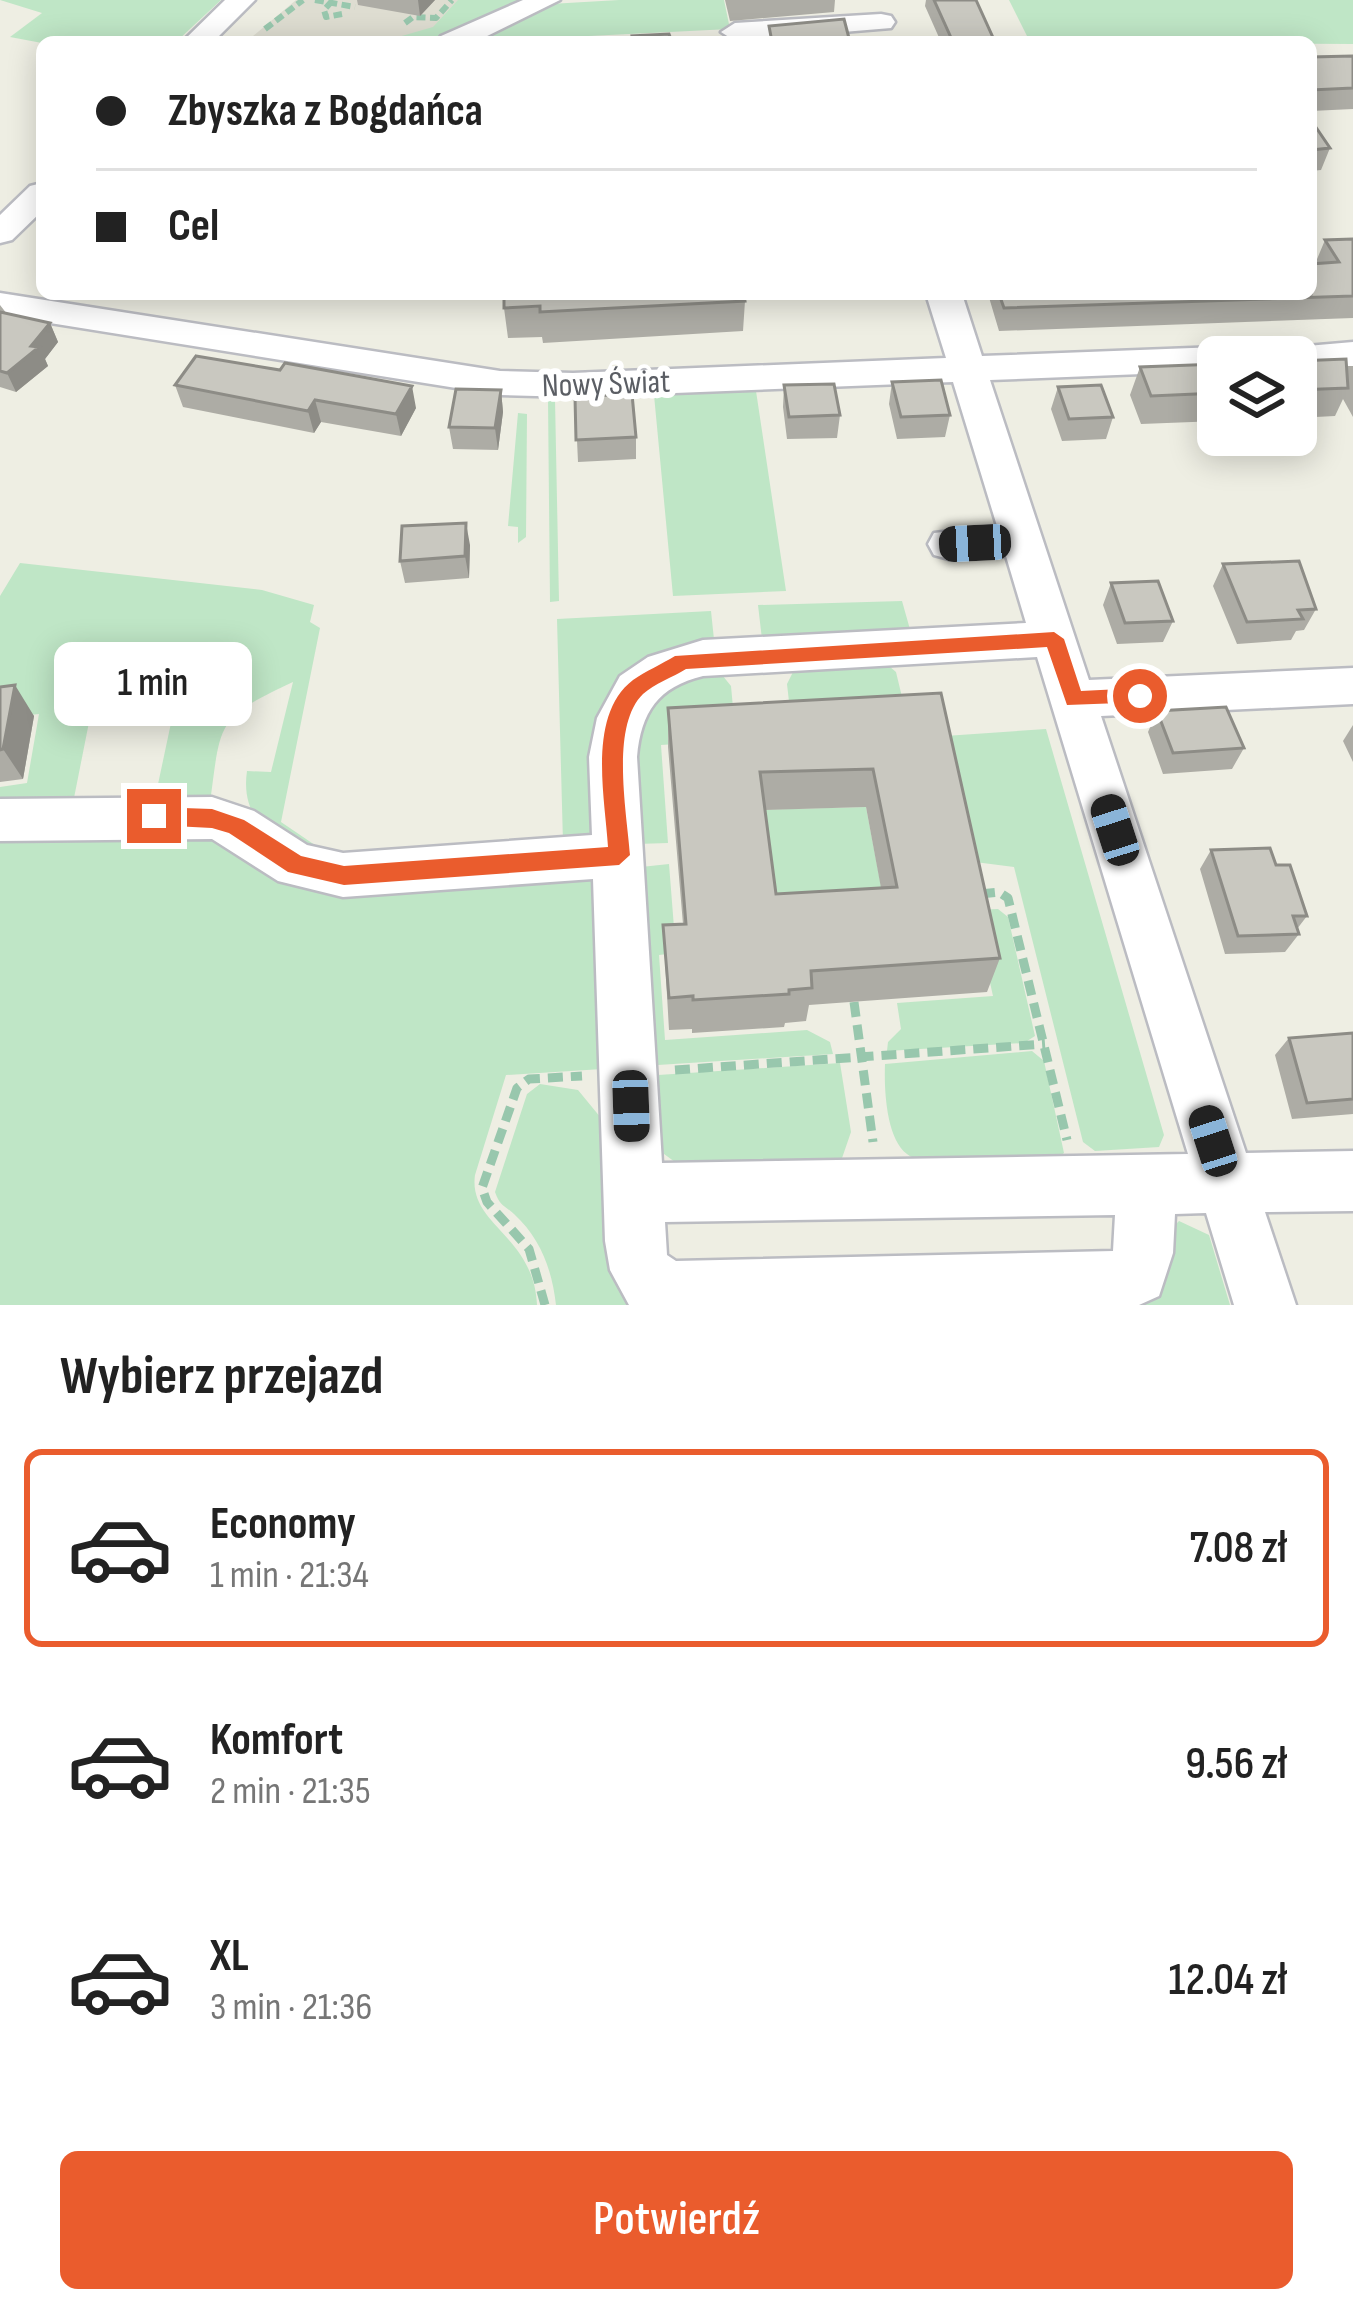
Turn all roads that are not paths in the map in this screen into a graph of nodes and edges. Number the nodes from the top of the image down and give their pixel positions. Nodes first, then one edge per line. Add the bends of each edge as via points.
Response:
1 (241, 0) edge
2 (546, 0) edge
3 (881, 21) edge
4 (734, 32) dead end
5 (202, 36) edge
6 (465, 36) edge
7 (36, 199) edge
8 (0, 233) edge
9 (946, 300) edge
10 (0, 304) edge
11 (1353, 355) edge
12 (1317, 356) edge
13 (1197, 360) edge
14 (968, 369) junction
15 (1024, 540) junction
16 (949, 544) dead end
17 (1054, 639) junction
18 (1353, 686) edge
19 (1074, 699) junction
20 (0, 820) edge
21 (619, 855) junction
22 (1353, 1181) edge
23 (1147, 1185) junction
24 (1227, 1185) junction
25 (634, 1193) junction
26 (1265, 1305) edge

1 - 5 street
2 - 6 street
3 - 4 street
7 - 8 street
9 - 14 street
10 - 14 street, Nowy Świat via 42,321 500,383 794,390
11 - 12 street
13 - 14 street, Nowy Świat
14 - 15 street
15 - 16 street
15 - 17 street
17 - 19 street
17 - 21 street via 703,658 666,669 636,688 617,718
18 - 19 street
19 - 24 street
20 - 21 street via 212,818 296,865 344,875
21 - 25 street
22 - 24 street
23 - 24 street
23 - 25 street
23 - 25 street via 1143,1253 1137,1274 1120,1282 676,1292 644,1282
24 - 26 street

